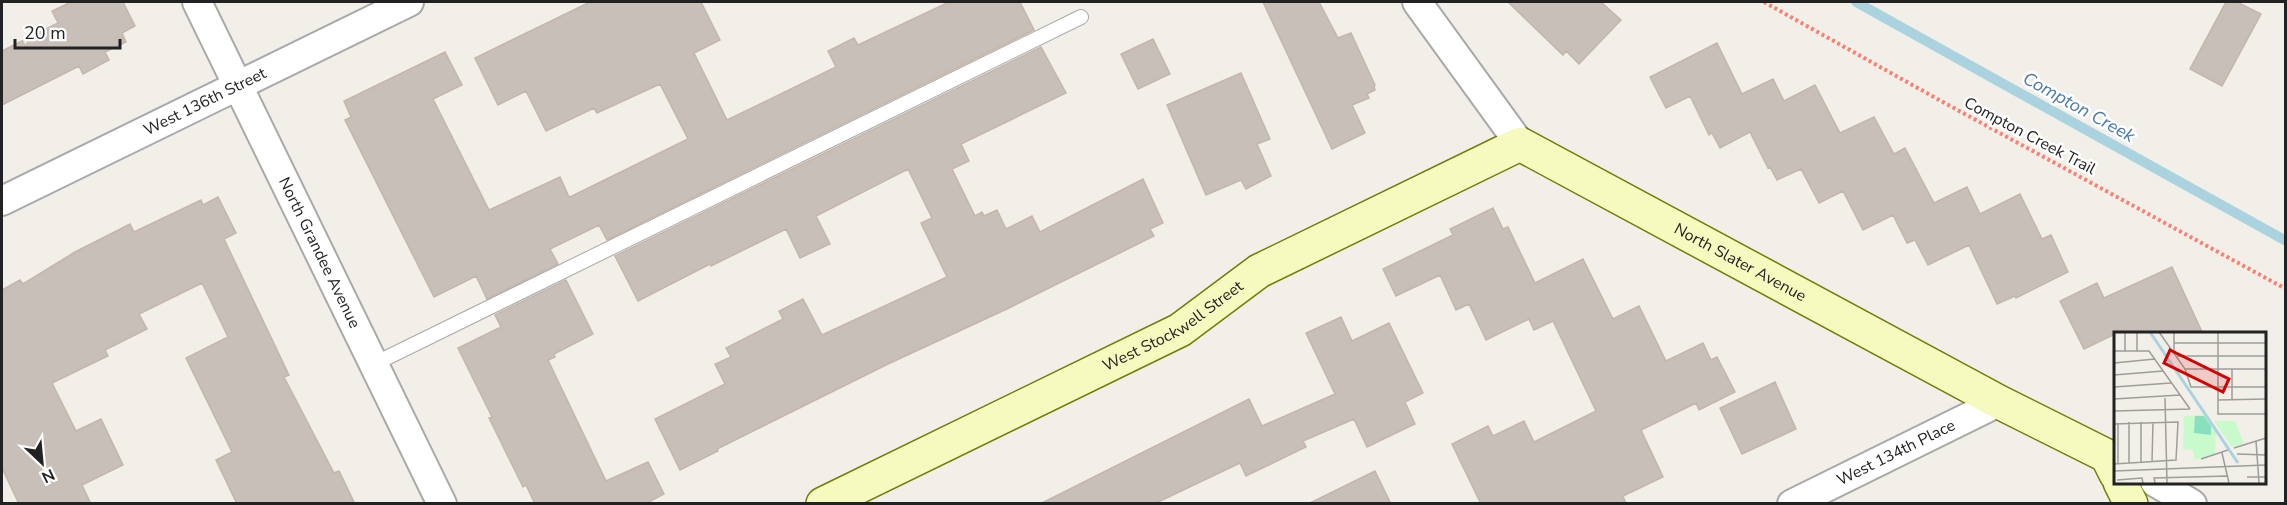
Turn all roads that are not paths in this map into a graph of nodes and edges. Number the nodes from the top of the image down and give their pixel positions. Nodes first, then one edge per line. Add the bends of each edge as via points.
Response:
1 (196, 2) edge
2 (409, 2) edge
3 (1417, 2) edge
4 (1081, 17) dead end
5 (238, 86) junction
6 (1520, 144) junction
7 (2, 201) edge
8 (374, 364) junction
9 (1999, 402) junction
10 (2114, 467) edge
11 (2122, 484) edge
12 (2157, 484) edge
13 (442, 504) edge
14 (823, 504) edge
15 (1792, 504) edge
16 (2131, 504) edge
17 (2192, 504) edge

1 - 5 street, North Grandee Avenue
2 - 5 street, West 136th Street
3 - 6 street, North Slater Avenue
4 - 8 lane
5 - 7 street, West 136th Street
5 - 8 street, North Grandee Avenue
6 - 9 street, North Slater Avenue
6 - 14 street, West Stockwell Street via 1259,272 1180,330
8 - 13 street, North Grandee Avenue
9 - 10 street, North Slater Avenue
9 - 15 street, West 134th Place
11 - 16 street
12 - 17 street

